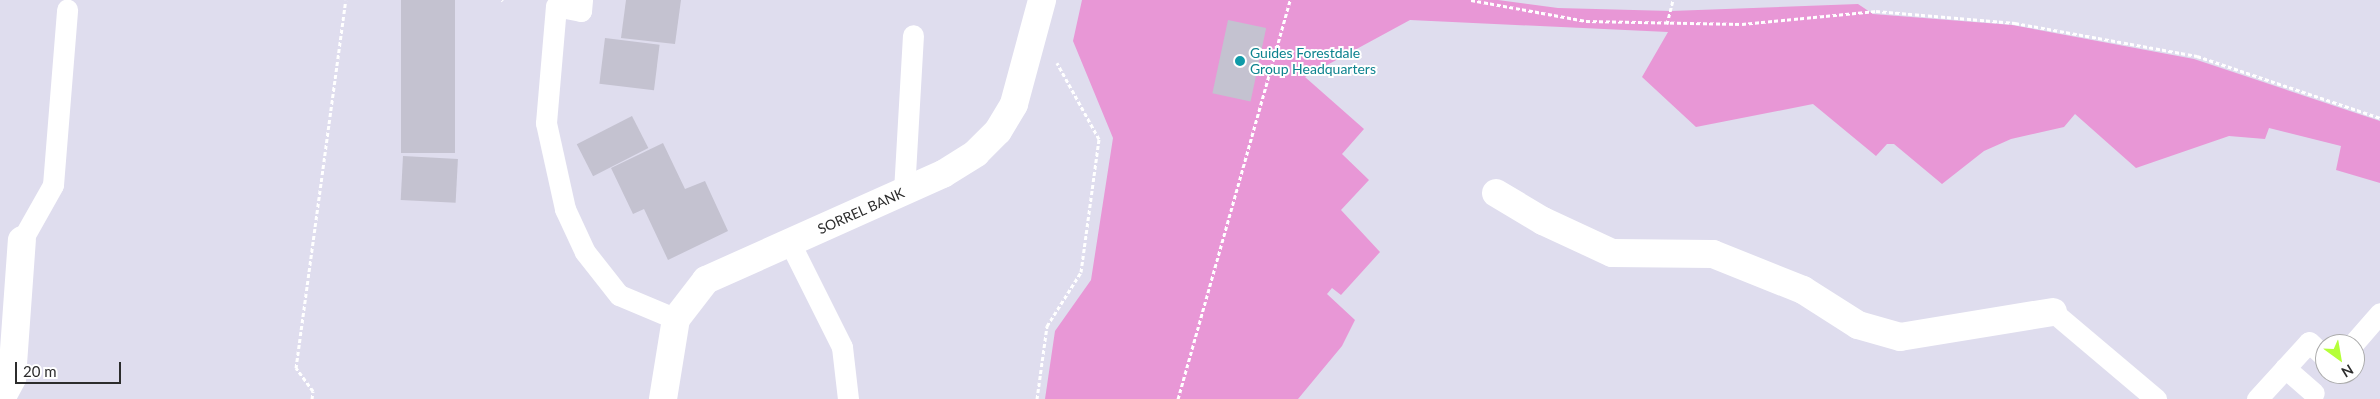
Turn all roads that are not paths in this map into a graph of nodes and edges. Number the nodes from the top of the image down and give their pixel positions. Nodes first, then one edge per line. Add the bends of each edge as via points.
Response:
1 (582, 0) edge
2 (1042, 0) edge
3 (67, 10) dead end
4 (913, 35) dead end
5 (904, 191) junction
6 (1496, 193) dead end
7 (22, 240) joint
8 (790, 243) junction
9 (2053, 312) joint
10 (2380, 313) edge
11 (676, 319) junction
12 (2362, 334) edge
13 (2315, 347) edge
14 (2285, 368) junction
15 (2314, 393) dead end
16 (1, 399) edge
17 (663, 399) edge
18 (848, 399) edge
19 (2156, 399) edge
20 (2257, 399) edge

1 - 11 lane via 581,11 556,6 547,114 565,208 585,252 619,295
2 - 5 street, SORREL BANK via 1014,104 998,131 976,154
3 - 7 lane via 53,185
4 - 5 lane
5 - 8 street, SORREL BANK
6 - 9 street via 1542,221 1612,253 1713,254 1803,290 1858,325 1900,337
7 - 16 street via 12,378
8 - 11 street, SORREL BANK via 706,280
8 - 18 lane via 842,347
9 - 19 lane
10 - 12 lane
11 - 17 street, SORREL BANK
13 - 14 lane via 2309,342
14 - 15 lane
14 - 20 lane

